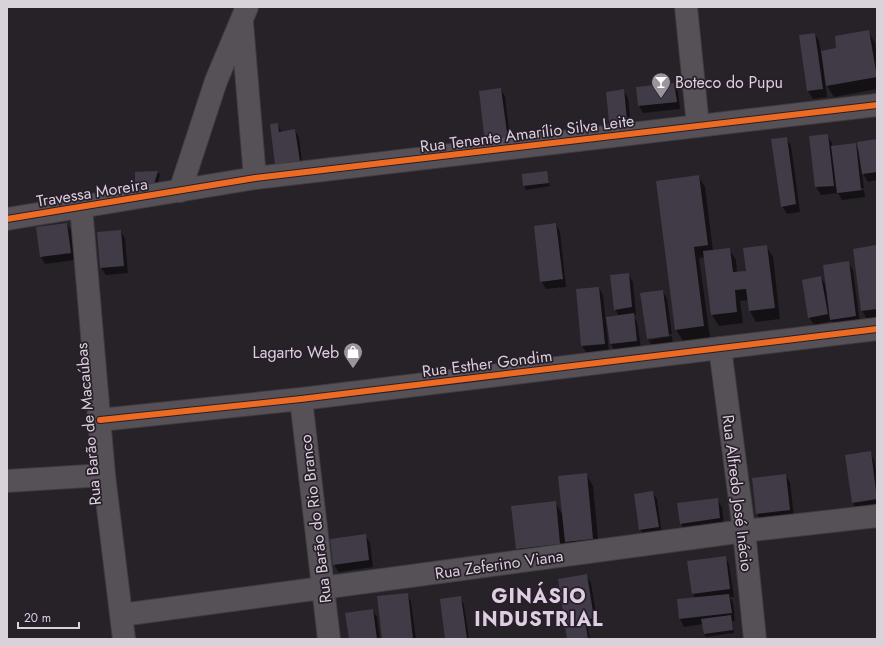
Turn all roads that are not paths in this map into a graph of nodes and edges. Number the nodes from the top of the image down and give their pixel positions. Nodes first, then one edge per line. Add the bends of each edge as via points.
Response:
1 (686, 7) edge
2 (244, 13) edge
3 (877, 105) edge
4 (698, 126) junction
5 (255, 178) junction
6 (180, 191) junction
7 (81, 206) junction
8 (7, 218) edge
9 (877, 329) edge
10 (720, 348) junction
11 (300, 399) junction
12 (100, 420) junction
13 (104, 475) junction
14 (7, 481) edge
15 (877, 516) edge
16 (744, 531) junction
17 (323, 588) junction
18 (121, 615) junction
19 (124, 639) edge
20 (329, 639) edge
21 (755, 639) edge

1 - 4 street
2 - 5 street
2 - 6 street via 216,81
3 - 4 street, Rua Tenente Amarílio Silva Leite
4 - 5 street, Rua Tenente Amarílio Silva Leite
5 - 6 street, Rua Tenente Amarílio Silva Leite
6 - 7 street, Travessa Moreira
7 - 8 street, Travessa Moreira
7 - 12 street, Rua Barão de Macaúbas
9 - 10 street, Rua Esther Gondim
10 - 11 street, Rua Esther Gondim
10 - 16 street, Rua Alfredo José Inácio
11 - 12 street, Rua Esther Gondim
11 - 17 street, Rua Barão do Rio Branco
12 - 13 street, Rua Barão de Macaúbas
13 - 14 street
13 - 18 street, Rua Barão de Macaúbas
15 - 16 street, Rua Zeferino Viana
16 - 17 street, Rua Zeferino Viana
16 - 21 street, Rua Alfredo José Inácio
17 - 18 street, Rua Zeferino Viana
17 - 20 street, Rua Barão do Rio Branco
18 - 19 street, Rua Barão de Macaúbas

